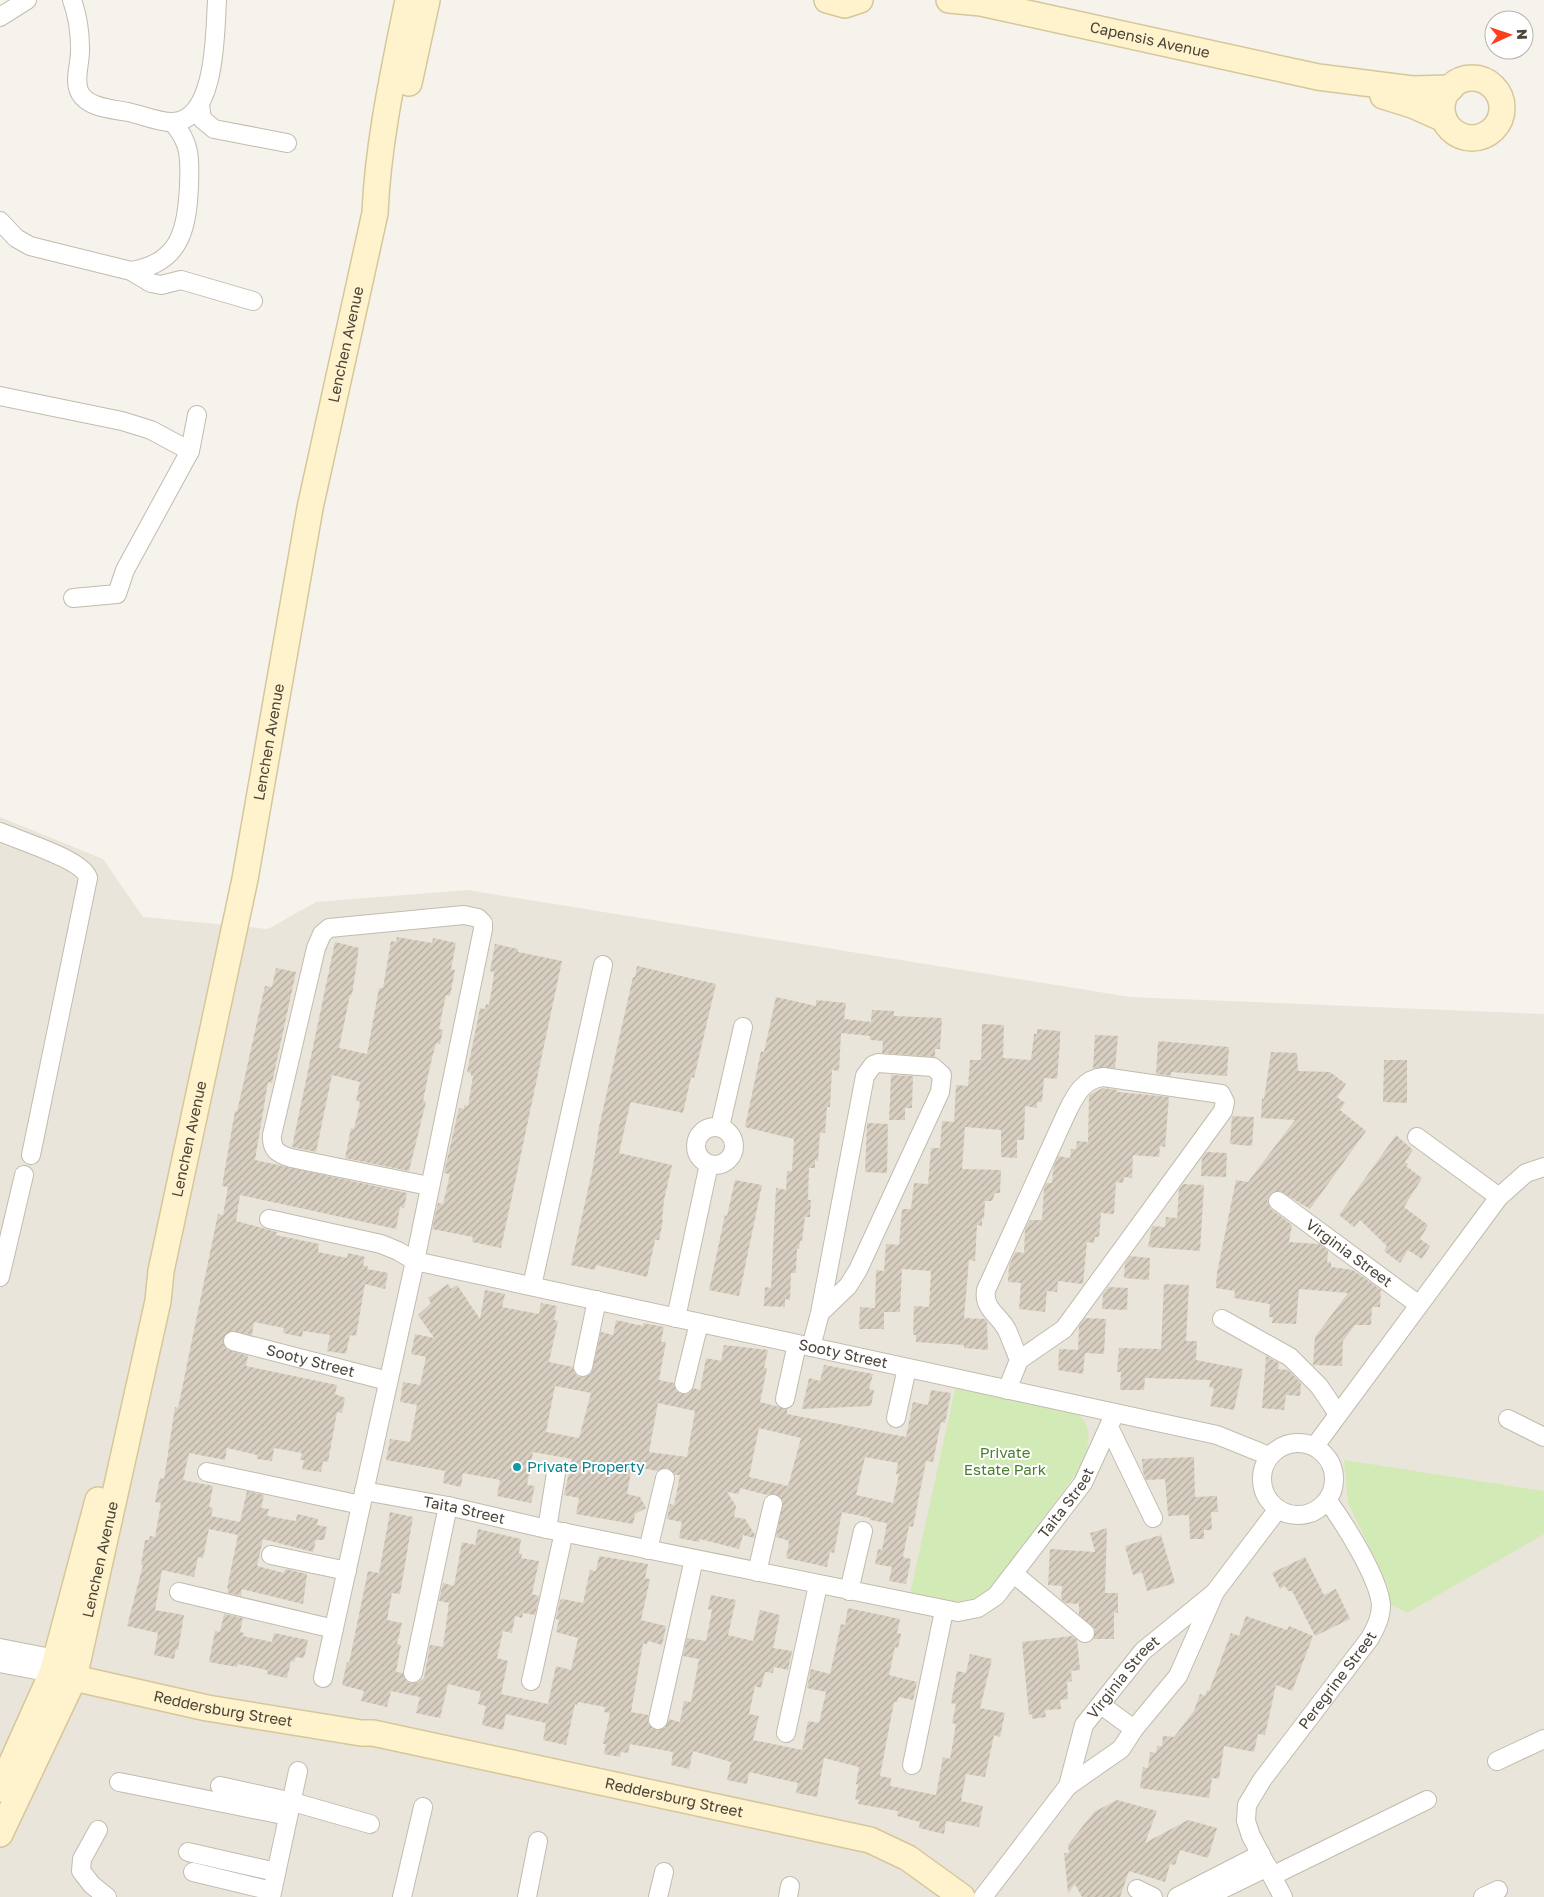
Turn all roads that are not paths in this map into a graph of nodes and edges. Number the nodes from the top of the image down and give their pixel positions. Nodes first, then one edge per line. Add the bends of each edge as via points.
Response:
1 (9, 0) edge
2 (27, 0) edge
3 (72, 0) edge
4 (217, 0) edge
5 (408, 0) edge
6 (427, 0) edge
7 (827, 0) edge
8 (860, 0) edge
9 (949, 0) edge
10 (976, 2) edge
11 (0, 11) edge
12 (0, 17) edge
13 (1318, 77) junction
14 (1451, 88) junction
15 (200, 105) junction
16 (1444, 119) junction
17 (172, 122) junction
18 (214, 129) junction
19 (287, 143) dead end
20 (190, 153) junction
21 (375, 213) junction
22 (0, 221) edge
23 (169, 254) junction
24 (131, 271) junction
25 (180, 280) junction
26 (253, 301) dead end
27 (0, 396) edge
28 (197, 415) dead end
29 (190, 451) junction
30 (73, 598) dead end
31 (0, 832) edge
32 (603, 965) dead end
33 (743, 1027) dead end
34 (720, 1127) junction
35 (1417, 1138) dead end
36 (31, 1155) dead end
37 (709, 1164) junction
38 (1544, 1167) edge
39 (24, 1175) dead end
40 (429, 1186) junction
41 (1499, 1198) junction
42 (1278, 1201) dead end
43 (268, 1219) dead end
44 (1327, 1222) dead end
45 (6, 1226) edge
46 (415, 1261) junction
47 (0, 1277) edge
48 (532, 1286) junction
49 (596, 1300) junction
50 (1423, 1300) junction
51 (820, 1313) junction
52 (676, 1318) junction
53 (1222, 1319) dead end
54 (699, 1323) junction
55 (233, 1341) dead end
56 (804, 1346) junction
57 (1019, 1360) junction
58 (583, 1367) dead end
59 (908, 1368) junction
60 (388, 1381) junction
61 (684, 1384) dead end
62 (1007, 1390) junction
63 (785, 1399) dead end
64 (1338, 1414) junction
65 (896, 1418) dead end
66 (1508, 1419) dead end
67 (1112, 1420) junction
68 (1544, 1437) edge
69 (1315, 1446) junction
70 (1269, 1456) junction
71 (207, 1472) dead end
72 (556, 1473) dead end
73 (665, 1478) dead end
74 (363, 1498) junction
75 (1328, 1501) junction
76 (773, 1504) dead end
77 (448, 1506) junction
78 (1278, 1509) junction
79 (1153, 1518) dead end
80 (556, 1531) junction
81 (863, 1531) dead end
82 (648, 1550) junction
83 (271, 1555) dead end
84 (694, 1559) junction
85 (346, 1571) junction
86 (757, 1572) junction
87 (1014, 1574) junction
88 (818, 1585) junction
89 (849, 1591) junction
90 (179, 1592) dead end
91 (1215, 1592) junction
92 (944, 1611) junction
93 (334, 1629) junction
94 (1084, 1633) dead end
95 (0, 1648) edge
96 (0, 1663) edge
97 (65, 1668) junction
98 (413, 1673) dead end
99 (323, 1678) dead end
100 (532, 1681) dead end
101 (1101, 1705) junction
102 (658, 1720) dead end
103 (1134, 1729) junction
104 (786, 1734) dead end
105 (1544, 1740) edge
106 (1497, 1761) dead end
107 (912, 1765) dead end
108 (298, 1770) dead end
109 (120, 1782) dead end
110 (220, 1786) dead end
111 (1068, 1786) junction
112 (0, 1789) edge
113 (1427, 1800) dead end
114 (424, 1807) dead end
115 (290, 1809) junction
116 (370, 1824) dead end
117 (98, 1830) dead end
118 (0, 1834) edge
119 (538, 1841) dead end
120 (188, 1852) dead end
121 (1267, 1866) junction
122 (194, 1872) dead end
123 (276, 1872) junction
124 (664, 1872) dead end
125 (1137, 1890) dead end
126 (272, 1894) edge
127 (107, 1897) edge
128 (402, 1897) edge
129 (527, 1897) edge
130 (658, 1897) edge
131 (962, 1897) edge
132 (983, 1897) edge
133 (1153, 1897) edge
134 (1178, 1897) edge
135 (1206, 1897) edge
136 (1283, 1897) edge

1 - 11 street
2 - 12 street
3 - 17 street via 80,49 77,84 83,98 98,106
4 - 15 street via 212,72
5 - 21 main road, Lenchen Avenue via 376,181
6 - 21 main road, Lenchen Avenue via 388,182
7 - 8 main road via 845,5
9 - 10 main road, Capensis Avenue
10 - 13 main road, Capensis Avenue
13 - 14 main road, Capensis Avenue via 1412,88
13 - 16 main road, Capensis Avenue via 1412,105
14 - 16 main road via 1443,103
14 - 16 main road via 1465,80 1485,82 1497,92 1502,112 1493,130 1476,138 1458,135
15 - 17 street via 190,114
15 - 18 street via 202,119
17 - 20 street via 187,142
18 - 19 street
18 - 20 street via 195,139
20 - 23 street via 188,210 182,237
21 - 97 main road, Lenchen Avenue via 310,508 245,879 150,1336
22 - 24 street via 16,238 30,246
23 - 24 street via 152,266
23 - 25 street via 172,269
24 - 25 street via 151,284
25 - 26 street
27 - 29 street via 122,421 151,430
28 - 29 street
29 - 30 street via 125,570 117,594
31 - 36 street via 76,863 87,872 88,878
32 - 48 street
33 - 34 street
34 - 37 street via 701,1132 696,1144 699,1156
34 - 37 street via 733,1141 732,1154 722,1163
35 - 41 street
37 - 52 street
38 - 41 street via 1526,1173
39 - 45 street
40 - 40 street via 483,923 478,918 464,915 329,928 322,934 316,948 272,1135 273,1148 291,1158
40 - 46 street
41 - 50 street
42 - 50 street, Virginia Street
43 - 46 street, Sooty Street via 381,1244
44 - 50 street, Virginia Street
45 - 47 street
46 - 48 street, Sooty Street
46 - 60 street
48 - 49 street, Sooty Street
49 - 52 street, Sooty Street
49 - 58 street
50 - 64 street
51 - 51 street via 865,1076 878,1063 933,1067 942,1075 942,1086 852,1280
51 - 56 street
52 - 54 street, Sooty Street
53 - 64 street via 1290,1357 1319,1386
54 - 56 street, Sooty Street
54 - 61 street
55 - 60 street, Sooty Street
56 - 59 street, Sooty Street
56 - 63 street
57 - 57 street via 1006,1328 988,1307 986,1290 1080,1090 1090,1080 1103,1077 1221,1094 1225,1102 1223,1112 1064,1329
57 - 62 street
59 - 62 street, Sooty Street
59 - 65 street
60 - 74 street
62 - 67 street, Sooty Street
64 - 69 street
66 - 68 street
67 - 70 street, Sooty Street via 1226,1437
67 - 79 street
67 - 87 street, Taita Street via 1083,1483
69 - 70 street via 1303,1442 1290,1443
69 - 75 street via 1326,1454 1332,1464 1335,1477
70 - 78 street via 1263,1468 1262,1481 1265,1494
71 - 74 street
72 - 80 street
73 - 82 street
74 - 77 street, Taita Street
74 - 85 street
75 - 78 street via 1307,1515 1294,1515
75 - 121 street, Peregrine Street via 1349,1530 1375,1584 1380,1614 1370,1638 1252,1793 1246,1821
76 - 86 street
77 - 80 street, Taita Street
77 - 98 street
78 - 91 street, Virginia Street
80 - 82 street, Taita Street
80 - 100 street
81 - 89 street
82 - 84 street, Taita Street
83 - 85 street
84 - 86 street, Taita Street
84 - 102 street
85 - 93 street
86 - 88 street, Taita Street
87 - 92 street, Taita Street via 988,1604 968,1611
87 - 94 street
88 - 89 street, Taita Street
88 - 104 street
89 - 92 street, Taita Street
90 - 93 street
91 - 101 street, Virginia Street via 1143,1651
91 - 103 street, Virginia Street via 1184,1666
92 - 107 street
93 - 99 street
95 - 97 street
96 - 97 street
97 - 112 main road, Lenchen Avenue
97 - 118 main road, Lenchen Avenue
97 - 131 main road, Reddersburg Street via 207,1708 373,1733 870,1840 908,1858
101 - 103 street
101 - 111 street, Virginia Street via 1084,1724
103 - 111 street, Virginia Street via 1121,1749
105 - 106 street
108 - 115 street
109 - 115 street
110 - 115 street
111 - 132 street, Virginia Street
113 - 121 street
114 - 128 street
115 - 116 street
115 - 123 street
117 - 127 street via 82,1859 81,1871
119 - 129 street
120 - 123 street
121 - 134 street
121 - 135 street
121 - 136 street, Peregrine Street
122 - 126 street
123 - 126 street
124 - 130 street
125 - 133 street

